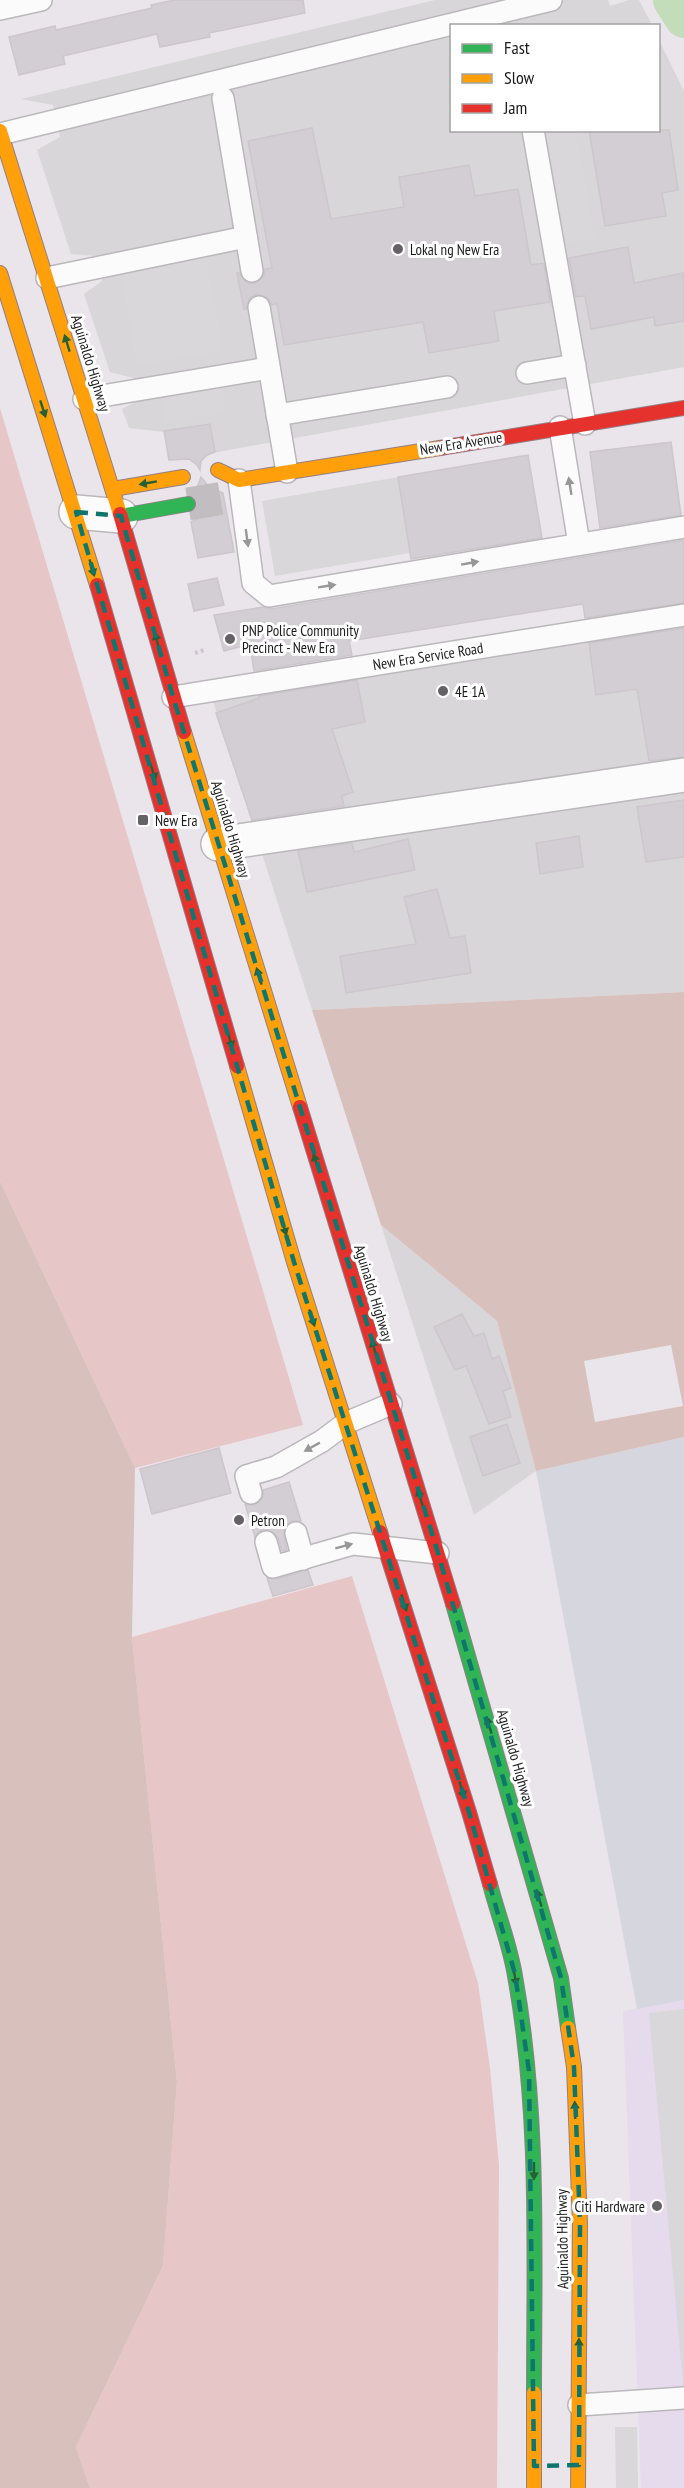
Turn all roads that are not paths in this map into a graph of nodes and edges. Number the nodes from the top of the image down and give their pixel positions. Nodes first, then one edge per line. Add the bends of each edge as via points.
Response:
1 (41, 0) edge
2 (551, 0) edge
3 (0, 9) edge
4 (513, 18) edge
5 (486, 24) edge
6 (450, 32) edge
7 (223, 98) dead end
8 (533, 132) edge
9 (0, 133) edge
10 (246, 237) junction
11 (252, 271) dead end
12 (0, 273) edge
13 (47, 279) junction
14 (258, 307) dead end
15 (575, 365) junction
16 (269, 368) junction
17 (527, 373) dead end
18 (447, 387) dead end
19 (84, 399) junction
20 (684, 408) edge
21 (277, 415) junction
22 (585, 424) junction
23 (560, 427) junction
24 (218, 470) dead end
25 (287, 472) junction
26 (183, 477) dead end
27 (239, 480) junction
28 (224, 498) tunnel mouth
29 (117, 503) junction
30 (188, 504) tunnel mouth
31 (76, 512) junction
32 (684, 527) edge
33 (579, 544) junction
34 (684, 615) edge
35 (173, 698) junction
36 (684, 775) edge
37 (218, 843) junction
38 (391, 1404) junction
39 (346, 1423) junction
40 (251, 1493) dead end
41 (296, 1533) dead end
42 (266, 1542) dead end
43 (386, 1548) junction
44 (438, 1553) junction
45 (303, 1558) junction
46 (684, 2398) edge
47 (579, 2405) junction
48 (534, 2488) edge
49 (578, 2488) edge

1 - 3 lane
2 - 4 lane
4 - 5 lane
6 - 9 lane
7 - 10 lane
8 - 15 lane
9 - 13 main road, Aguinaldo Highway
10 - 11 lane
10 - 13 lane
12 -> 31 main road, Aguinaldo Highway
19 -> 13 main road, Aguinaldo Highway
14 - 16 lane
15 - 17 lane
15 - 22 lane
16 - 19 lane
16 - 21 lane
18 - 21 lane
19 - 29 main road, Aguinaldo Highway
20 - 22 main road, New Era Avenue
21 - 25 lane
22 - 23 main road, New Era Avenue
23 - 25 main road, New Era Avenue
33 -> 23 lane
24 - 27 main road
25 - 27 main road, New Era Avenue
26 -> 29 main road
27 - 28 main road
27 -> 33 lane via 253,583 269,596
29 - 30 main road
29 - 31 street
35 -> 29 main road, Aguinaldo Highway
31 -> 39 main road, Aguinaldo Highway via 214,963 294,1262
32 - 33 lane
34 - 35 lane, New Era Service Road
35 - 37 main road, Aguinaldo Highway
36 - 37 street
38 -> 37 main road, Aguinaldo Highway via 246,953
38 - 39 lane
44 -> 38 main road, Aguinaldo Highway
39 -> 40 lane via 278,1476 246,1476
39 - 43 main road, Aguinaldo Highway
41 - 45 lane
42 - 45 lane via 273,1567
43 - 44 lane
45 -> 43 lane via 353,1544
43 -> 48 main road, Aguinaldo Highway via 515,1974 529,2071 534,2163 540,2466
47 -> 44 main road, Aguinaldo Highway via 580,2224 574,2067 561,1978
46 - 47 lane
47 - 49 main road, Aguinaldo Highway via 573,2465

